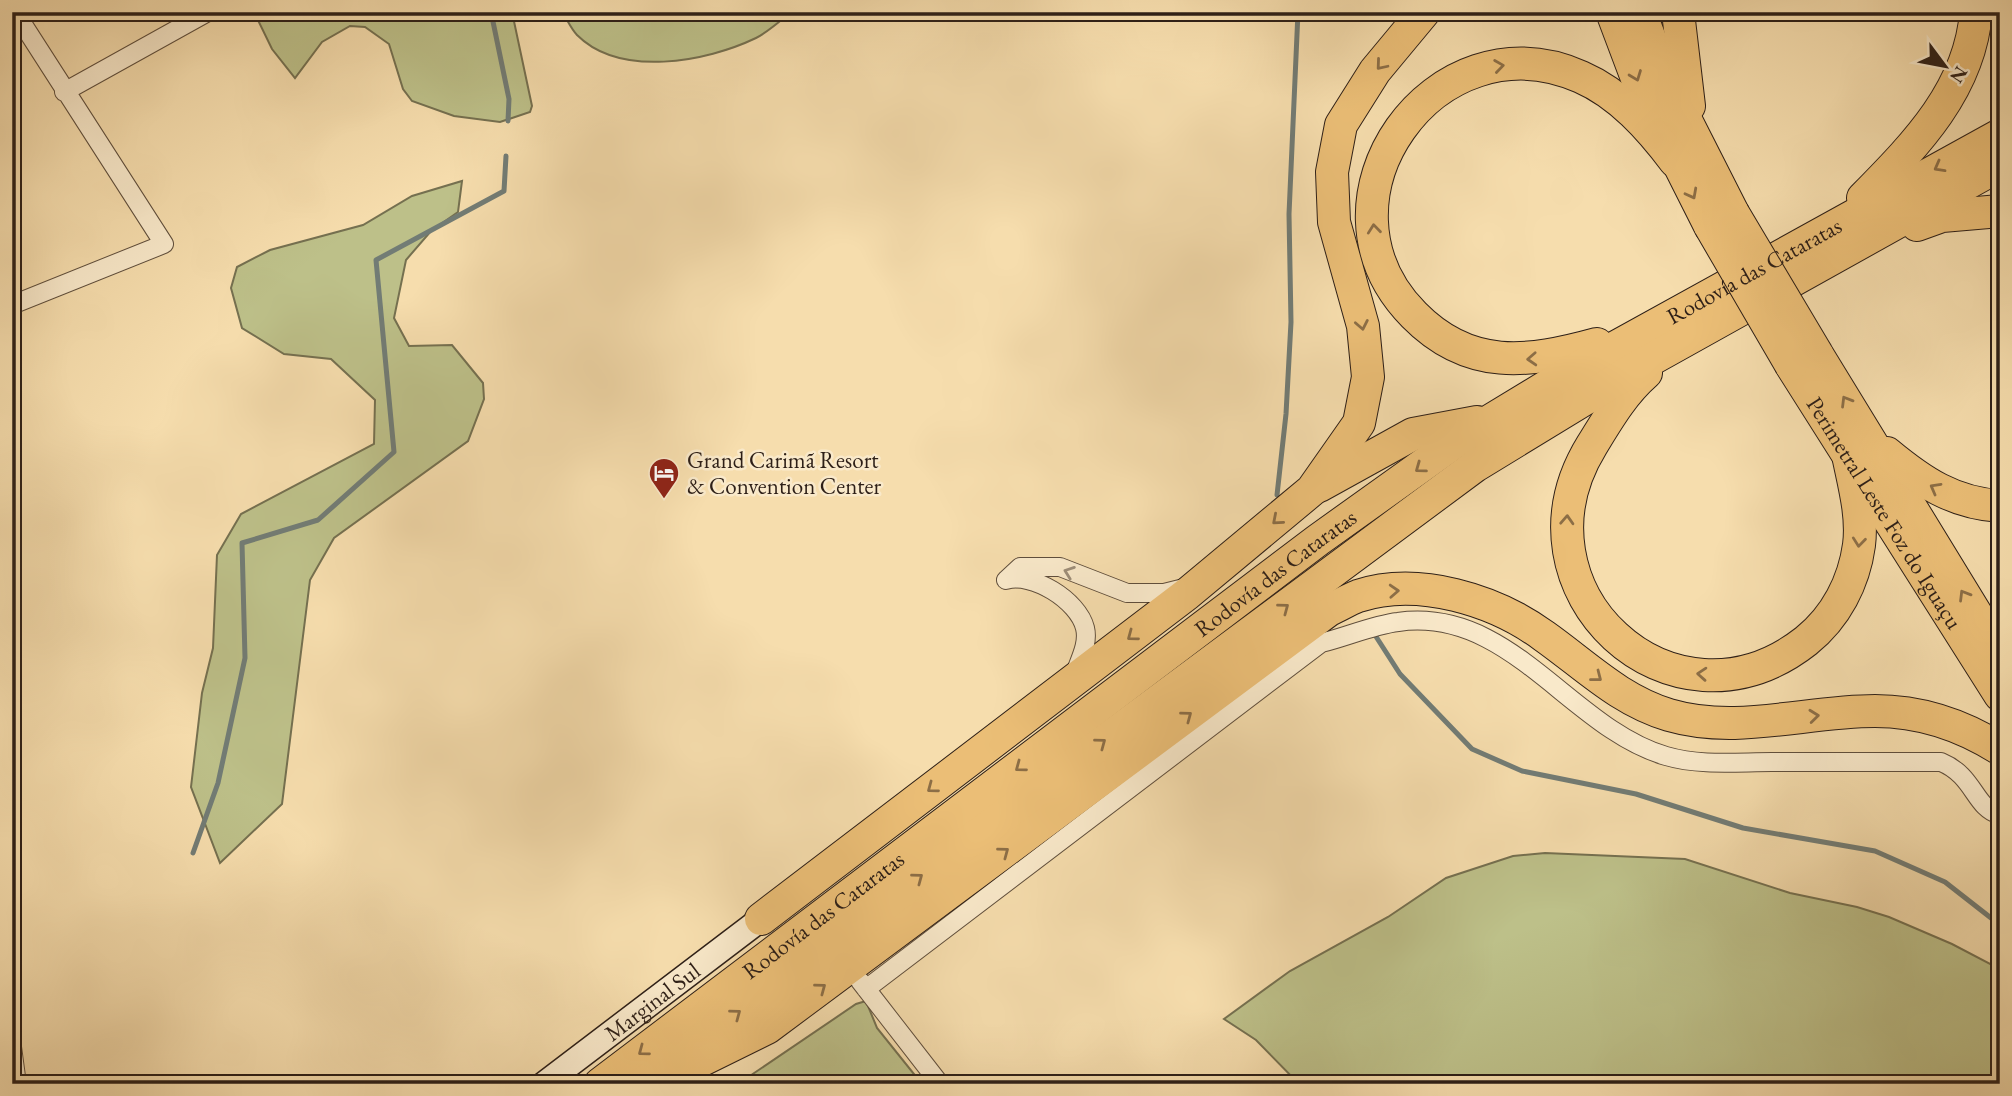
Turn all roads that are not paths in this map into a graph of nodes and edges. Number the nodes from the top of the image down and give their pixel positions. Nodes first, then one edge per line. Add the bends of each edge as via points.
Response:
1 (15, 12) edge
2 (208, 12) edge
3 (1424, 12) edge
4 (1612, 12) edge
5 (1640, 12) edge
6 (1678, 12) edge
7 (1976, 12) edge
8 (64, 92) junction
9 (2000, 135) edge
10 (1687, 155) junction
11 (2000, 165) edge
12 (2000, 211) edge
13 (1838, 223) junction
14 (1828, 261) junction
15 (12, 305) edge
16 (1645, 330) junction
17 (1688, 338) junction
18 (1495, 418) junction
19 (1857, 444) junction
20 (1312, 490) junction
21 (2000, 506) edge
22 (1205, 580) junction
23 (2000, 653) edge
24 (1071, 683) junction
25 (2000, 695) edge
26 (2000, 749) edge
27 (2000, 815) edge
28 (880, 873) junction
29 (761, 919) junction
30 (858, 978) junction
31 (766, 1028) junction
32 (12, 1047) edge
33 (17, 1084) edge
34 (544, 1084) edge
35 (600, 1084) edge
36 (642, 1084) edge
37 (655, 1084) edge
38 (692, 1084) edge
39 (940, 1084) edge

1 - 8 street
2 - 8 street
3 -> 20 highway via 1375,71 1340,125 1332,172 1334,222 1363,326 1368,377 1359,423
4 -> 10 highway via 1641,89
5 - 10 highway
6 - 10 highway via 1689,106
7 - 13 highway via 1969,53 1943,107 1907,152
8 - 15 street via 164,244
9 -> 13 highway, Rodovía das Cataratas
16 -> 10 highway via 1546,358 1490,357 1454,345 1423,324 1388,279 1373,225 1375,187 1395,133 1420,104 1461,77 1507,65 1555,68 1599,87
10 - 19 highway, Perimetral Leste Foz do Iguaçu, bridge
11 - 14 highway, Rodovía das Cataratas
12 - 14 highway via 1942,216
13 - 16 highway, Rodovía das Cataratas
14 - 17 highway, Rodovía das Cataratas
16 - 18 highway, Rodovía das Cataratas
19 -> 17 highway via 1859,544 1849,584 1813,635 1779,659 1718,675 1657,664 1621,643 1593,613 1574,576 1566,536 1570,495 1585,456 1631,387
36 -> 17 highway, Rodovía das Cataratas via 1475,467
18 - 20 highway via 1413,434
18 -> 28 highway, Rodovía das Cataratas via 1318,540
21 -> 19 highway via 1944,493
23 -> 19 highway, Perimetral Leste Foz do Iguaçu
19 - 25 highway, Perimetral Leste Foz do Iguaçu
20 -> 22 highway
22 -> 24 highway
22 -> 24 street via 1164,593 1127,593 1060,568 1020,567 1006,580 1016,576 1039,583 1078,613 1085,629 1084,649
24 -> 29 highway
30 -> 26 highway via 1329,611 1358,596 1412,590 1486,604 1543,635 1622,695 1686,719 1725,724 1875,711 1901,713 1948,723
27 - 30 street via 1982,804 1963,774 1941,762 1713,762 1665,756 1622,734 1480,635 1443,623 1396,622 1321,643
28 - 29 highway
28 -> 35 highway, Rodovía das Cataratas
29 - 34 street, Marginal Sul
31 -> 30 highway
30 - 39 street
31 - 37 highway
31 - 38 street
32 - 33 street

